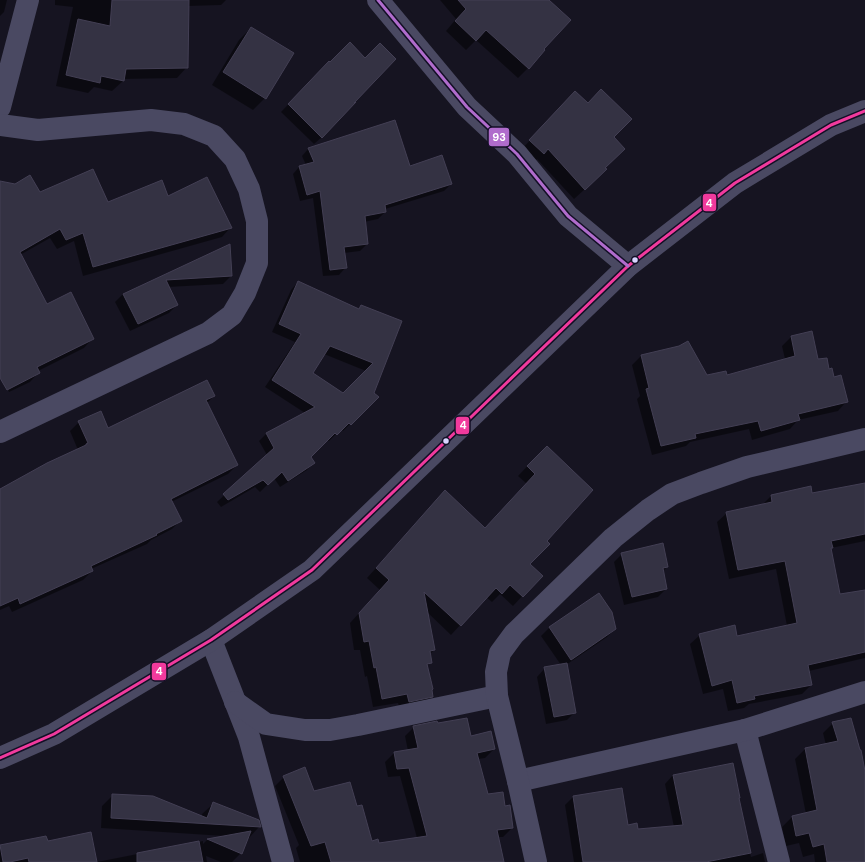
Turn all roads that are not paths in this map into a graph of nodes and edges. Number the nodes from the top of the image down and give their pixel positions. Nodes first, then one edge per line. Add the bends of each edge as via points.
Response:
1 (28, 0) edge
2 (378, 0) edge
3 (0, 107) edge
4 (865, 111) edge
5 (0, 125) edge
6 (628, 266) junction
7 (0, 432) edge
8 (865, 439) edge
9 (211, 640) junction
10 (865, 692) edge
11 (497, 696) junction
12 (235, 702) junction
13 (745, 730) junction
14 (0, 758) edge
15 (518, 781) junction
16 (283, 862) edge
17 (536, 862) edge
18 (779, 862) edge

1 - 3 street
2 - 6 street via 467,107 517,154 568,216
4 - 6 street via 831,125 735,183
5 - 7 street via 38,130 151,120 184,124 214,136 235,158 250,189 256,221 257,263 232,315 208,333
6 - 9 street via 312,570
8 - 11 street via 747,467 672,494 648,510 613,538 514,634 500,653 496,672
9 - 12 street
9 - 14 street via 54,734
10 - 13 street
11 - 12 street via 330,730 305,730 266,724
11 - 15 street
12 - 16 street via 249,737
13 - 15 street
13 - 18 street
15 - 17 street

